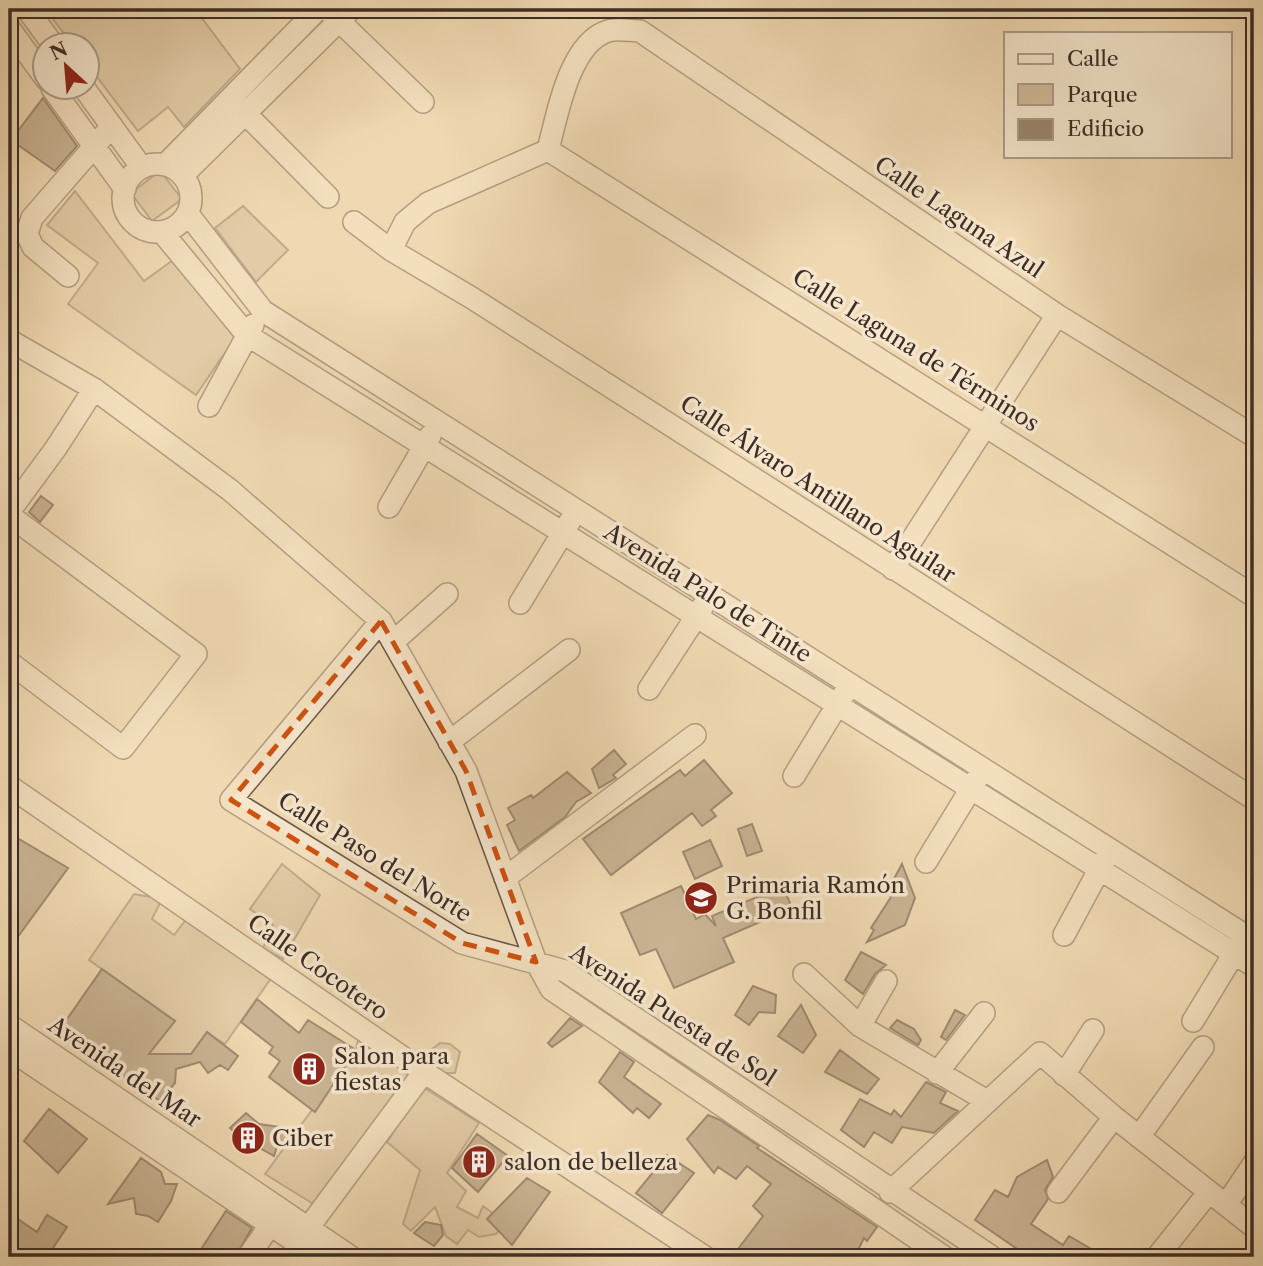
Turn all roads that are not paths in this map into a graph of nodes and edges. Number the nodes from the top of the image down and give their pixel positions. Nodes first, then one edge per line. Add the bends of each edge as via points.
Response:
1 (27, 9) edge
2 (318, 9) edge
3 (339, 13) edge
4 (9, 28) edge
5 (44, 32) edge
6 (32, 60) edge
7 (232, 100) junction
8 (62, 102) edge
9 (94, 102) edge
10 (423, 102) dead end
11 (248, 115) junction
12 (112, 126) junction
13 (93, 145) junction
14 (548, 150) junction
15 (142, 168) junction
16 (174, 170) junction
17 (125, 189) junction
18 (328, 197) dead end
19 (188, 214) junction
20 (354, 222) dead end
21 (162, 232) junction
22 (391, 250) junction
23 (68, 276) dead end
24 (263, 311) junction
25 (1057, 315) junction
26 (247, 335) junction
27 (9, 340) edge
28 (94, 389) junction
29 (209, 406) dead end
30 (437, 424) junction
31 (986, 424) junction
32 (1254, 436) edge
33 (424, 446) junction
34 (388, 507) dead end
35 (576, 511) junction
36 (9, 513) edge
37 (563, 533) junction
38 (893, 569) junction
39 (447, 594) dead end
40 (709, 595) junction
41 (1254, 596) edge
42 (520, 603) dead end
43 (696, 617) junction
44 (381, 621) junction
45 (393, 642) junction
46 (569, 650) dead end
47 (9, 662) edge
48 (850, 685) junction
49 (649, 689) dead end
50 (838, 705) junction
51 (695, 735) dead end
52 (449, 742) junction
53 (982, 769) junction
54 (794, 776) dead end
55 (9, 786) edge
56 (971, 789) junction
57 (1254, 799) edge
58 (1110, 850) junction
59 (926, 862) dead end
60 (1100, 869) junction
61 (505, 878) junction
62 (1064, 935) dead end
63 (1244, 943) edge
64 (536, 962) junction
65 (1254, 966) edge
66 (804, 974) dead end
67 (886, 981) dead end
68 (984, 1013) dead end
69 (1193, 1021) dead end
70 (645, 1025) junction
71 (9, 1026) edge
72 (860, 1026) junction
73 (1093, 1030) dead end
74 (632, 1044) junction
75 (1203, 1047) dead end
76 (9, 1049) edge
77 (424, 1072) junction
78 (937, 1073) junction
79 (1064, 1075) junction
80 (987, 1101) junction
81 (760, 1102) junction
82 (1114, 1117) junction
83 (747, 1122) junction
84 (1139, 1137) junction
85 (1254, 1163) edge
86 (859, 1168) junction
87 (844, 1189) junction
88 (890, 1192) junction
89 (1058, 1192) dead end
90 (1217, 1198) junction
91 (276, 1218) junction
92 (1254, 1227) edge
93 (302, 1236) junction
94 (913, 1249) edge
95 (248, 1257) edge
96 (318, 1257) edge
97 (351, 1257) edge
98 (705, 1257) edge
99 (944, 1257) edge
100 (992, 1257) edge
101 (1157, 1257) edge

1 - 5 street
2 - 7 street
3 - 10 street
3 - 11 street
4 - 6 street
7 - 11 street
7 - 16 street
8 - 13 street
9 - 12 street
11 - 16 street
11 - 18 street
12 - 13 street
12 - 15 street
13 - 17 street
13 - 23 street via 32,218 27,234 33,247
14 - 22 street via 428,203 405,222
14 - 25 street, Calle Laguna Azul via 579,56 593,38 609,30 640,31
14 - 31 street, Calle Laguna de Términos
15 - 16 street
15 - 17 street
16 - 19 street via 190,187
17 - 21 street via 123,200 132,220 140,228
19 - 21 street via 177,226
19 - 24 street, Avenida Palo de Tinte
20 - 22 street, Calle Álvaro Antillano Aguilar
21 - 26 street, Avenida Palo de Tinte
22 - 38 street, Calle Álvaro Antillano Aguilar
24 - 26 street
24 - 30 street, Avenida Palo de Tinte
25 - 31 street
25 - 32 street, Calle Laguna Azul
26 - 29 street
26 - 33 street, Avenida Palo de Tinte
27 - 28 street
28 - 36 street
28 - 44 street via 230,490
30 - 33 street
30 - 35 street, Avenida Palo de Tinte
31 - 38 street
31 - 41 street, Calle Laguna de Términos
33 - 34 street
33 - 37 street, Avenida Palo de Tinte
35 - 37 street
35 - 40 street, Avenida Palo de Tinte
36 - 47 street via 196,654 122,748
37 - 42 street
37 - 43 street, Avenida Palo de Tinte
38 - 57 street, Calle Álvaro Antillano Aguilar
39 - 45 street
40 - 43 street
40 - 48 street, Avenida Palo de Tinte
43 - 49 street
43 - 50 street, Avenida Palo de Tinte
44 - 45 street
44 - 64 street, Calle Paso del Norte via 231,800 462,943
45 - 52 street
46 - 52 street
48 - 50 street
48 - 53 street, Avenida Palo de Tinte
50 - 54 street
50 - 56 street, Avenida Palo de Tinte
51 - 61 street
52 - 61 street via 466,771
53 - 56 street
53 - 58 street, Avenida Palo de Tinte
55 - 77 street, Calle Cocotero
56 - 59 street
56 - 60 street, Avenida Palo de Tinte
58 - 60 street
58 - 63 street, Avenida Palo de Tinte
60 - 62 street
60 - 63 street, Avenida Palo de Tinte
61 - 64 street
63 - 65 street, Avenida Palo de Tinte
63 - 69 street
64 - 70 street, Avenida Puesta de Sol via 565,971
64 - 74 street, Avenida Puesta de Sol via 551,989
66 - 72 street
67 - 72 street
68 - 78 street
70 - 74 street
70 - 81 street, Avenida Puesta de Sol
71 - 91 street, Avenida del Mar
72 - 78 street
73 - 79 street
74 - 83 street, Avenida Puesta de Sol
75 - 84 street
76 - 91 street, Avenida del Mar
77 - 93 street
77 - 98 street, Calle Cocotero
78 - 80 street
79 - 80 street via 1040,1053
79 - 82 street
80 - 88 street
81 - 83 street
81 - 86 street, Avenida Puesta de Sol
82 - 84 street
82 - 89 street
83 - 87 street, Avenida Puesta de Sol
84 - 90 street
85 - 90 street
86 - 87 street
86 - 88 street, Avenida Puesta de Sol
87 - 94 street, Avenida Puesta de Sol
88 - 100 street, Avenida Puesta de Sol
90 - 92 street
90 - 101 street
91 - 93 street, Avenida del Mar
91 - 95 street
93 - 96 street, Avenida del Mar
93 - 97 street, Avenida del Mar
94 - 99 street, Avenida Puesta de Sol

